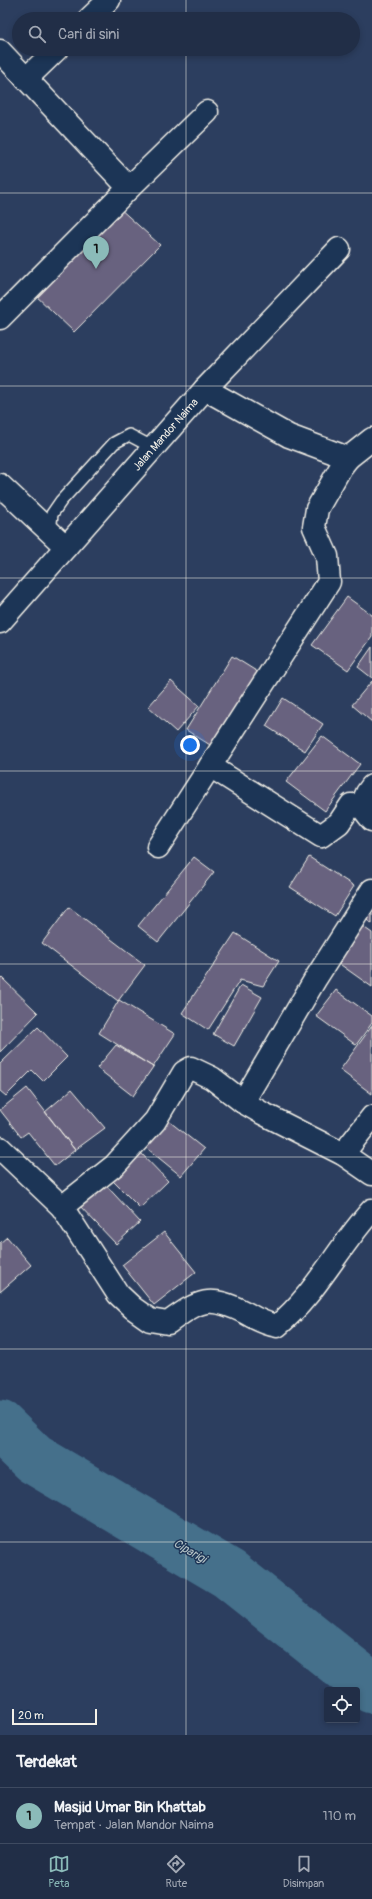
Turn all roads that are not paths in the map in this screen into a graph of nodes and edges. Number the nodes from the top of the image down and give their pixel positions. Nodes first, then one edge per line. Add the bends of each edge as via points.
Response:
1 (109, 0) edge
2 (96, 12) edge
3 (0, 52) edge
4 (50, 56) edge
5 (26, 79) junction
6 (208, 112) dead end
7 (129, 188) junction
8 (339, 249) dead end
9 (0, 318) edge
10 (205, 389) junction
11 (372, 439) edge
12 (152, 447) junction
13 (344, 462) junction
14 (0, 485) edge
15 (50, 532) junction
16 (66, 547) junction
17 (0, 622) edge
18 (210, 766) junction
19 (372, 786) edge
20 (367, 813) edge
21 (158, 847) dead end
22 (372, 890) edge
23 (243, 1102) junction
24 (372, 1117) edge
25 (0, 1150) edge
26 (343, 1154) junction
27 (372, 1174) edge
28 (62, 1207) junction
29 (372, 1210) edge

1 - 2 street
3 - 5 street
4 - 5 street
5 - 7 street
6 - 7 street
7 - 9 street
8 - 10 street
10 - 12 street, Jalan Mandor Naima
10 - 13 street, Jalan Mandor Naima via 289,436
11 - 13 street
12 - 15 lane via 129,435 114,443 61,501 52,514
12 - 16 street, Jalan Mandor Naima
13 - 18 street via 317,509 314,527 327,556 329,582
14 - 15 street
15 - 16 street
16 - 17 street, Jalan Mandor Naima
18 - 20 street via 321,836 339,824 351,805
18 - 21 street
19 - 20 street via 367,793
22 - 23 street via 316,978
23 - 26 street
23 - 28 street via 212,1078 191,1068 184,1072 155,1121 115,1165
24 - 26 street
25 - 28 street
26 - 27 street
28 - 29 street via 118,1294 150,1320 168,1323 185,1310 212,1301 227,1303 266,1324 277,1326 288,1317

